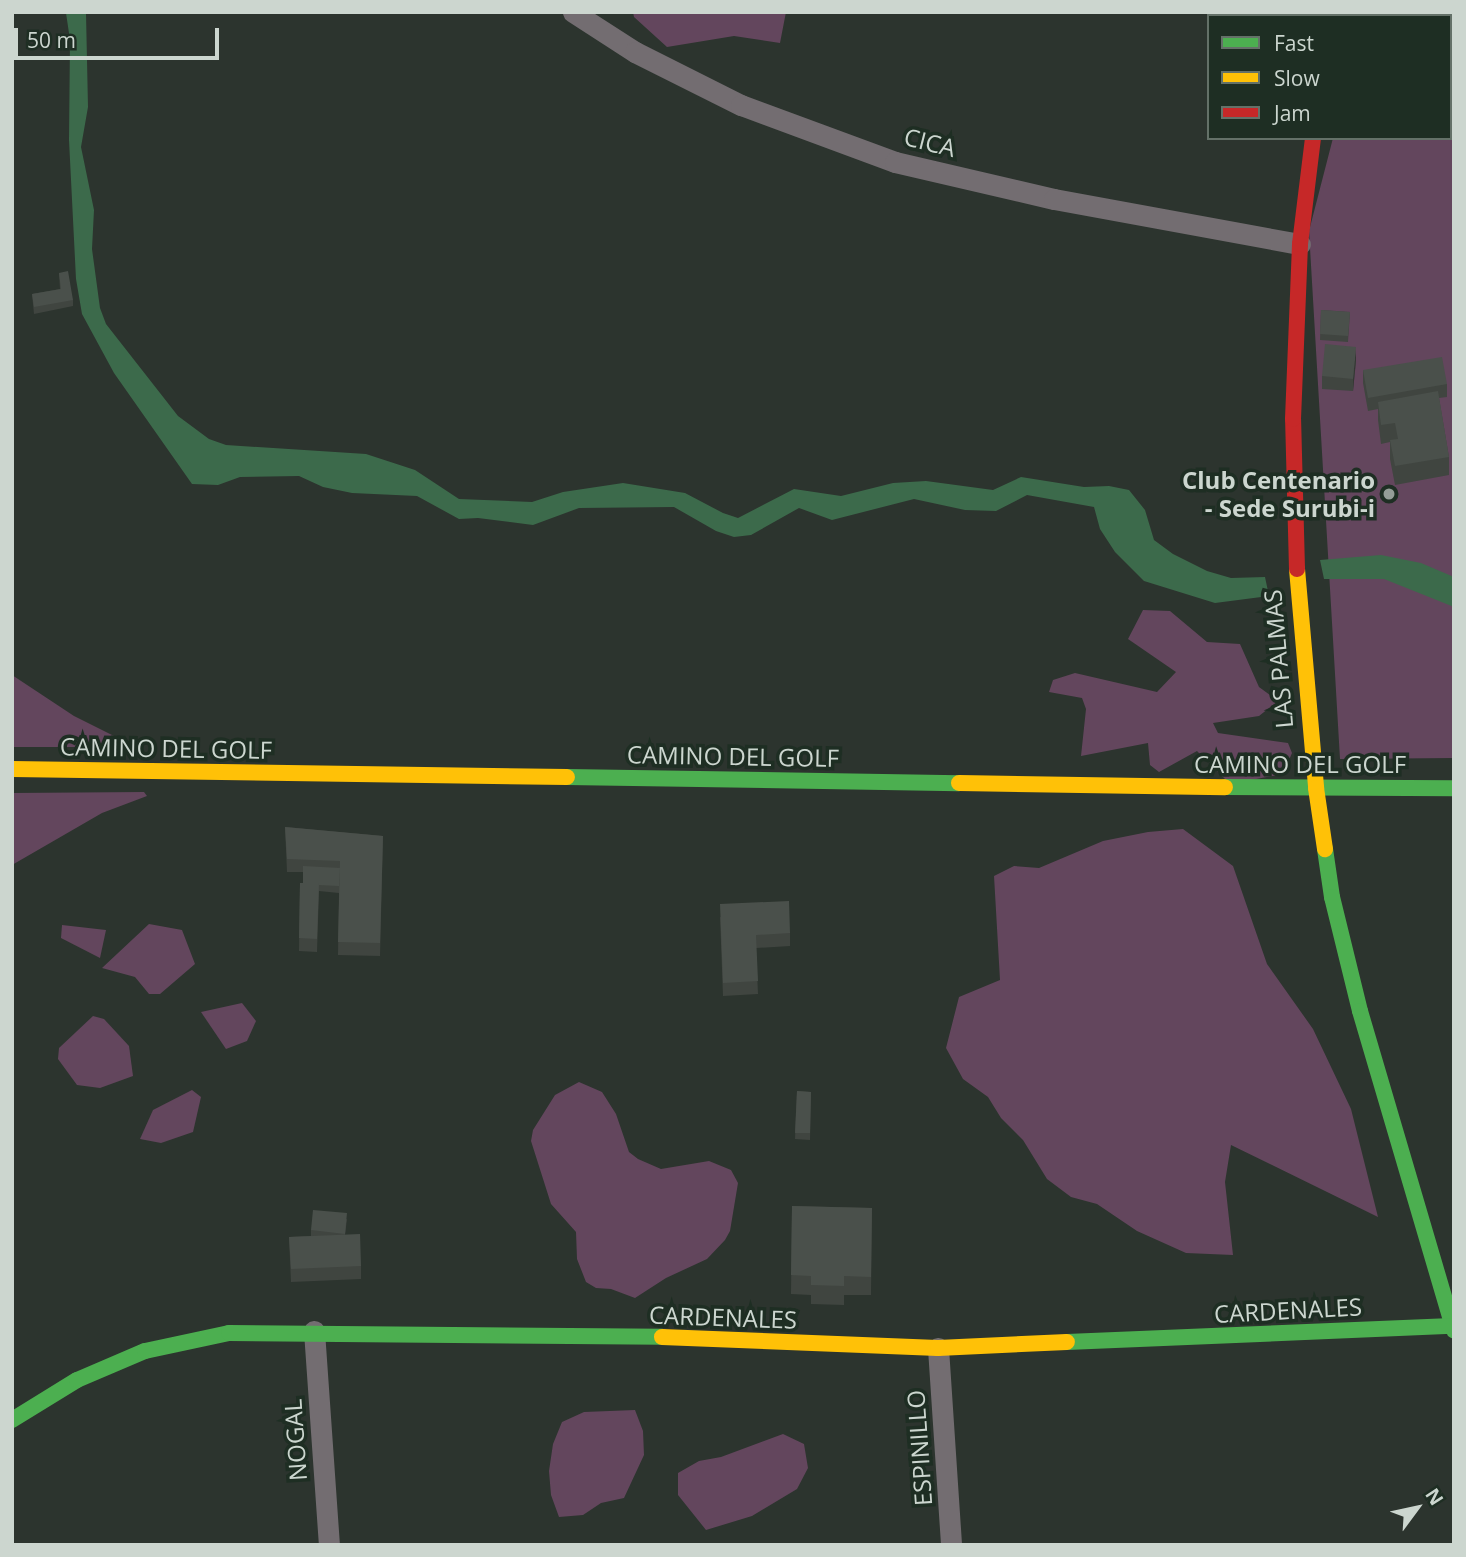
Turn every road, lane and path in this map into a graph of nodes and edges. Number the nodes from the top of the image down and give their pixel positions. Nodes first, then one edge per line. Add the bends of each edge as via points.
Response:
1 (573, 12) edge
2 (1313, 140) edge
3 (1300, 244) junction
4 (12, 769) edge
5 (1316, 788) junction
6 (1454, 788) edge
7 (1453, 1328) edge
8 (314, 1331) junction
9 (938, 1348) junction
10 (12, 1420) edge
11 (329, 1545) edge
12 (951, 1545) edge

1 - 3 street, CICA via 635,52 741,105 895,162 1054,200
2 - 3 street, LAS PALMAS
3 - 5 street, LAS PALMAS via 1293,419 1296,559
4 - 5 street, CAMINO DEL GOLF
5 - 6 street, CAMINO DEL GOLF
5 - 7 street, LAS PALMAS via 1332,897 1360,1011
7 - 9 street, CARDENALES
8 - 9 street, CARDENALES via 636,1336
8 - 10 street, CARDENALES via 229,1333 145,1351 77,1380
8 - 11 street, NOGAL
9 - 12 street, ESPINILLO

